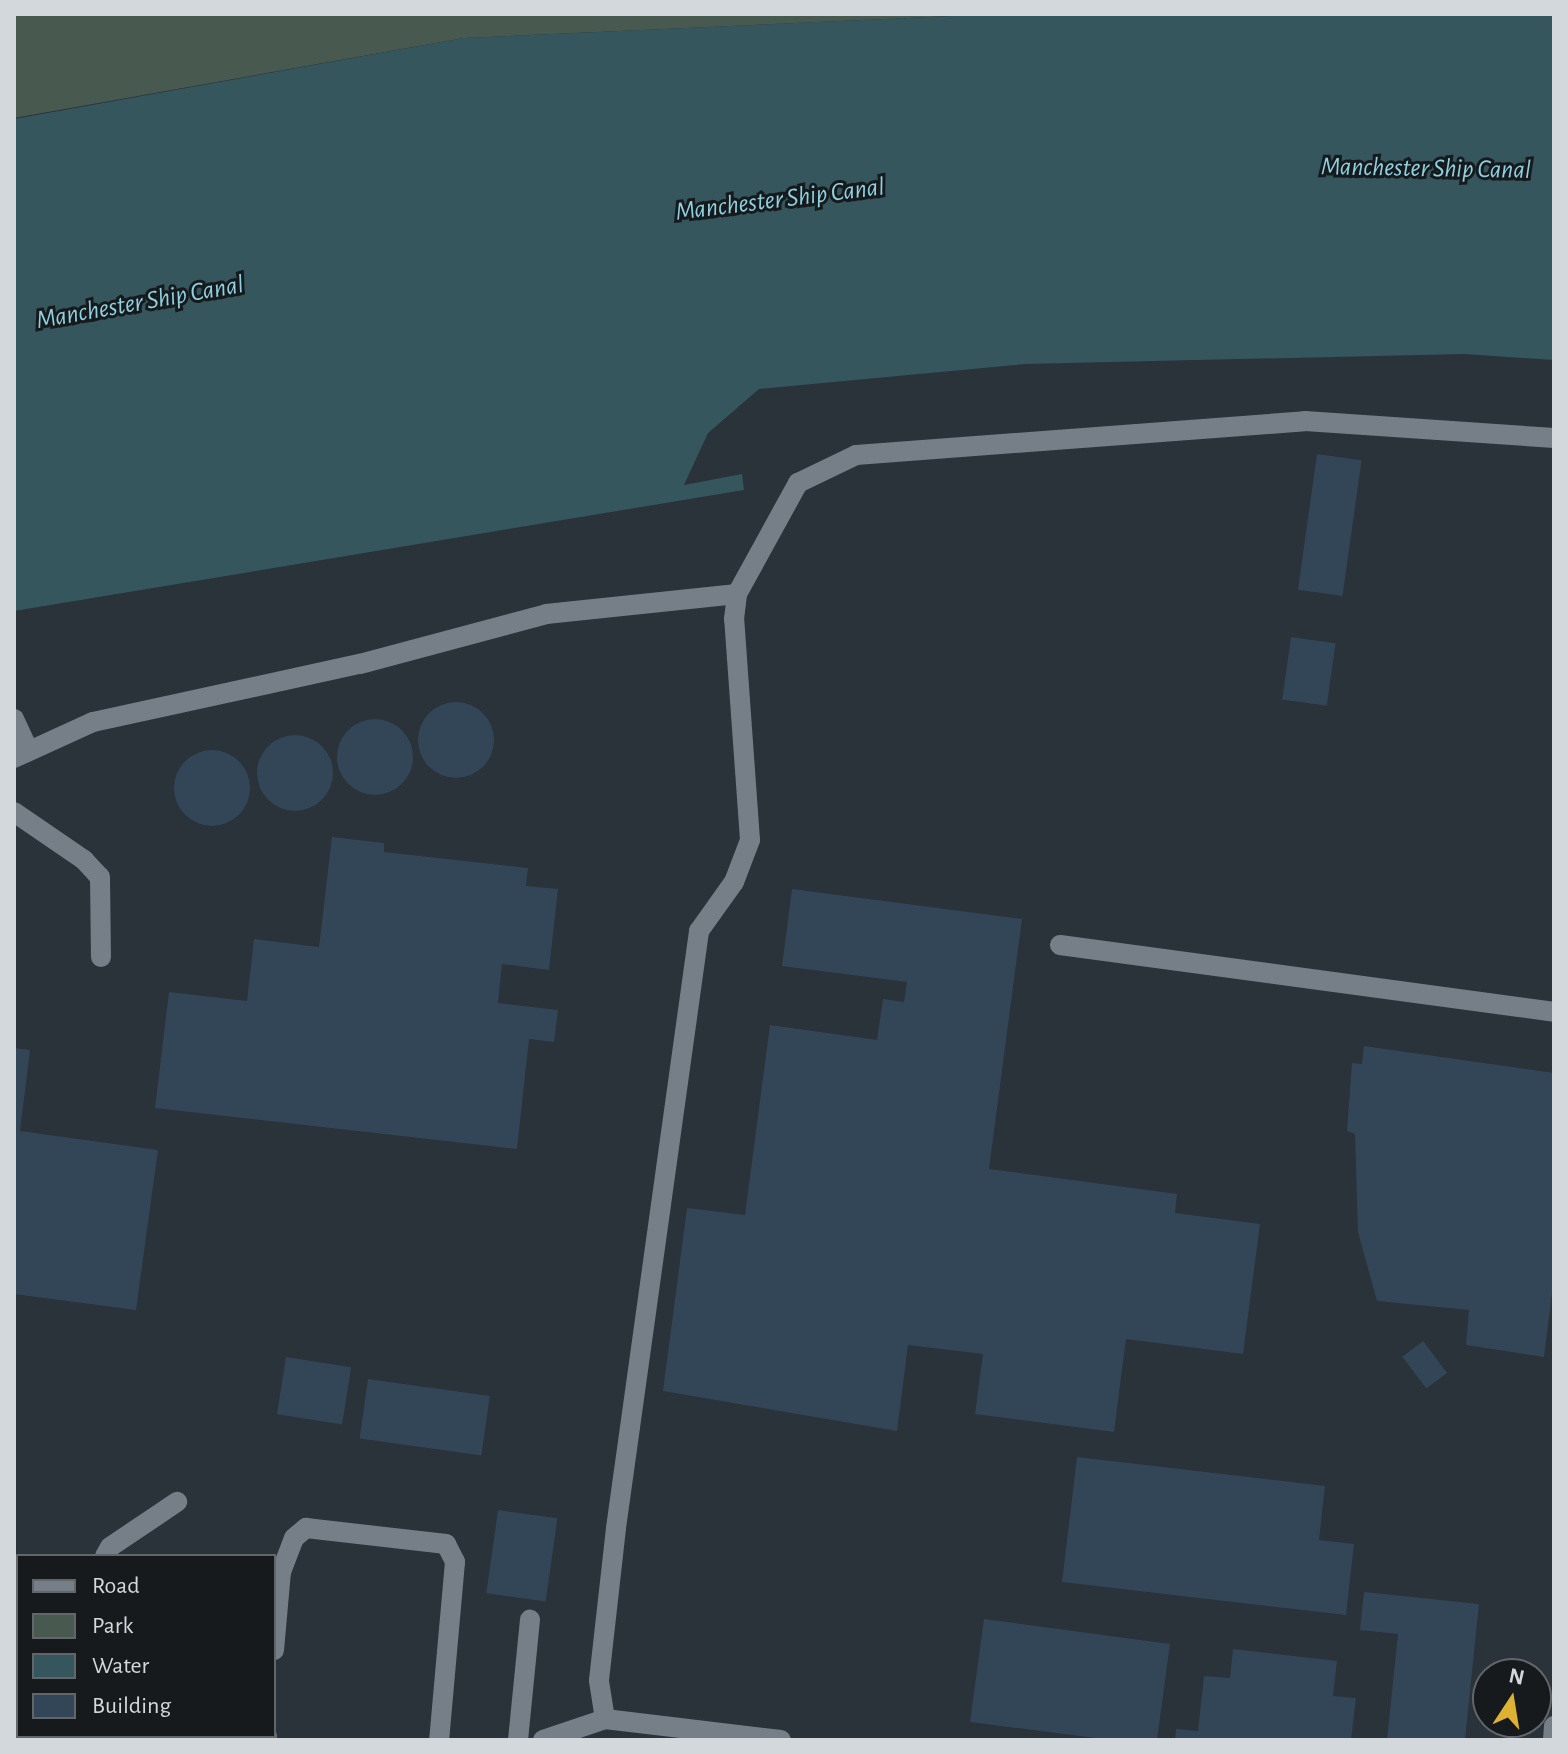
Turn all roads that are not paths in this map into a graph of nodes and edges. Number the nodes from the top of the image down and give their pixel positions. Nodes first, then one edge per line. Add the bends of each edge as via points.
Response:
1 (1554, 438) edge
2 (737, 594) junction
3 (14, 719) edge
4 (21, 753) edge
5 (14, 812) edge
6 (1060, 945) dead end
7 (101, 957) dead end
8 (1554, 1012) edge
9 (177, 1502) dead end
10 (106, 1554) edge
11 (530, 1620) dead end
12 (276, 1628) edge
13 (605, 1719) junction
14 (1554, 1726) edge
15 (439, 1740) edge
16 (518, 1740) edge
17 (543, 1740) edge
18 (781, 1740) edge
19 (1553, 1740) edge

1 - 2 lane via 1305,421 856,455 798,483
2 - 4 lane via 546,614 360,664 93,722
2 - 13 lane via 734,619 750,840 734,882 699,931 616,1528 599,1680
3 - 4 lane
5 - 7 lane via 100,877
6 - 8 lane
9 - 10 lane
11 - 16 lane
12 - 15 lane via 281,1572 294,1538 306,1528 446,1544 455,1562
13 - 17 lane
13 - 18 lane
14 - 19 lane

